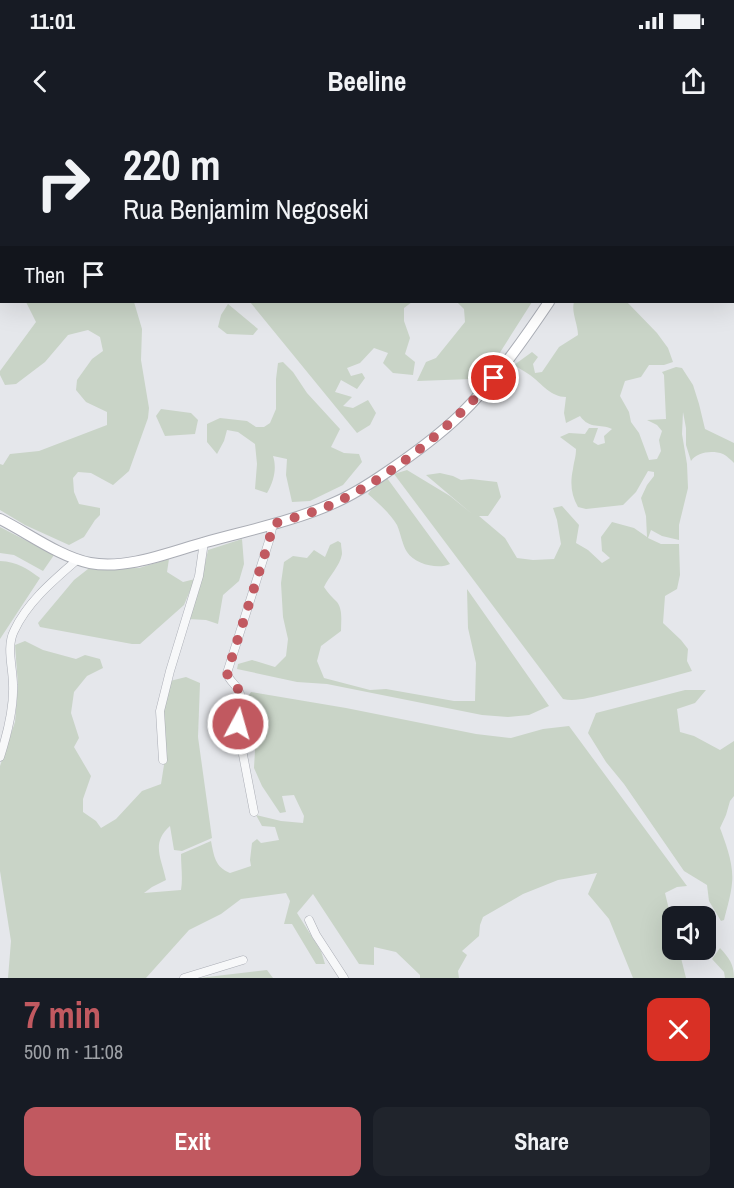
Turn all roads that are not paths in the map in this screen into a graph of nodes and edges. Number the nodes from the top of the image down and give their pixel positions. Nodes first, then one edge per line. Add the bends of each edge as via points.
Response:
1 (548, 303) edge
2 (0, 519) edge
3 (273, 524) junction
4 (204, 542) junction
5 (78, 559) junction
6 (0, 757) edge
7 (163, 760) dead end
8 (254, 812) dead end
9 (309, 920) dead end
10 (243, 960) dead end
11 (184, 978) edge
12 (344, 978) edge

1 - 3 main road via 494,378 439,434 338,502
2 - 5 main road
3 - 4 main road
3 - 8 street via 227,673 241,695 239,734
4 - 5 main road via 124,563
4 - 7 street via 199,576 160,711
5 - 6 street via 37,596 13,632 12,703
9 - 12 street
10 - 11 street

